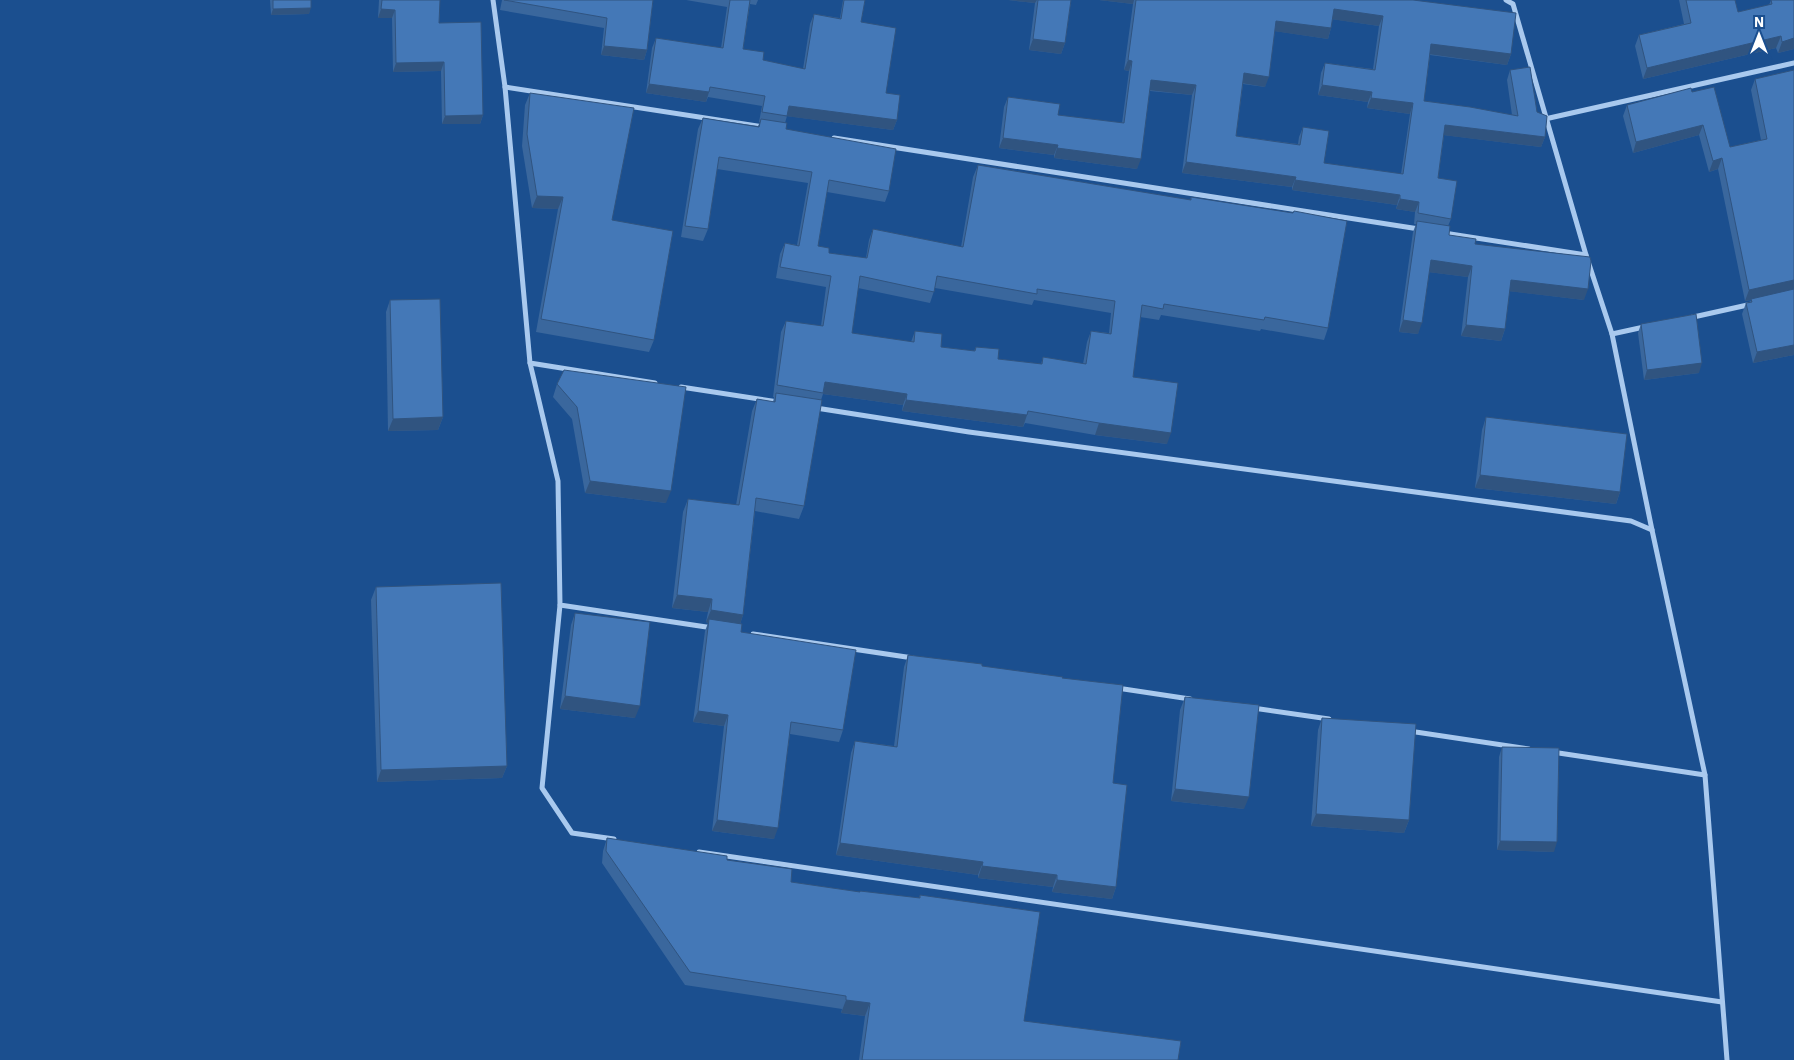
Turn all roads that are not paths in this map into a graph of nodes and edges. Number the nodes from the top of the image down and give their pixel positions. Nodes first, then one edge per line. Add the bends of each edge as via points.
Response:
1 (493, 0) edge
2 (1506, 0) edge
3 (1794, 63) edge
4 (505, 87) junction
5 (1545, 119) junction
6 (770, 128) edge
7 (829, 137) edge
8 (1428, 231) edge
9 (1438, 232) edge
10 (1586, 255) junction
11 (1756, 304) edge
12 (1679, 320) edge
13 (1650, 326) edge
14 (1612, 334) junction
15 (530, 363) junction
16 (657, 383) edge
17 (676, 386) edge
18 (784, 403) edge
19 (813, 407) edge
20 (1652, 530) junction
21 (560, 606) junction
22 (718, 629) edge
23 (748, 633) edge
24 (916, 658) edge
25 (1113, 687) edge
26 (1192, 699) edge
27 (1251, 708) edge
28 (1340, 721) edge
29 (1399, 729) edge
30 (1538, 750) edge
31 (1548, 751) edge
32 (1705, 775) junction
33 (622, 841) edge
34 (690, 851) edge
35 (1722, 1002) junction
36 (1726, 1060) edge

1 - 4 street
2 - 5 street via 1514,4
3 - 5 street
4 - 6 street
4 - 15 street
5 - 10 street
7 - 8 street
9 - 10 street
10 - 14 street
11 - 12 street
13 - 14 street
14 - 20 street
15 - 16 street
15 - 21 street via 558,481
17 - 18 street
19 - 20 street via 969,432 1632,521
20 - 32 street
21 - 22 street
21 - 33 street via 542,788 572,833
23 - 24 street
25 - 26 street
27 - 28 street
29 - 30 street
31 - 32 street
32 - 35 street
34 - 35 street
35 - 36 street

